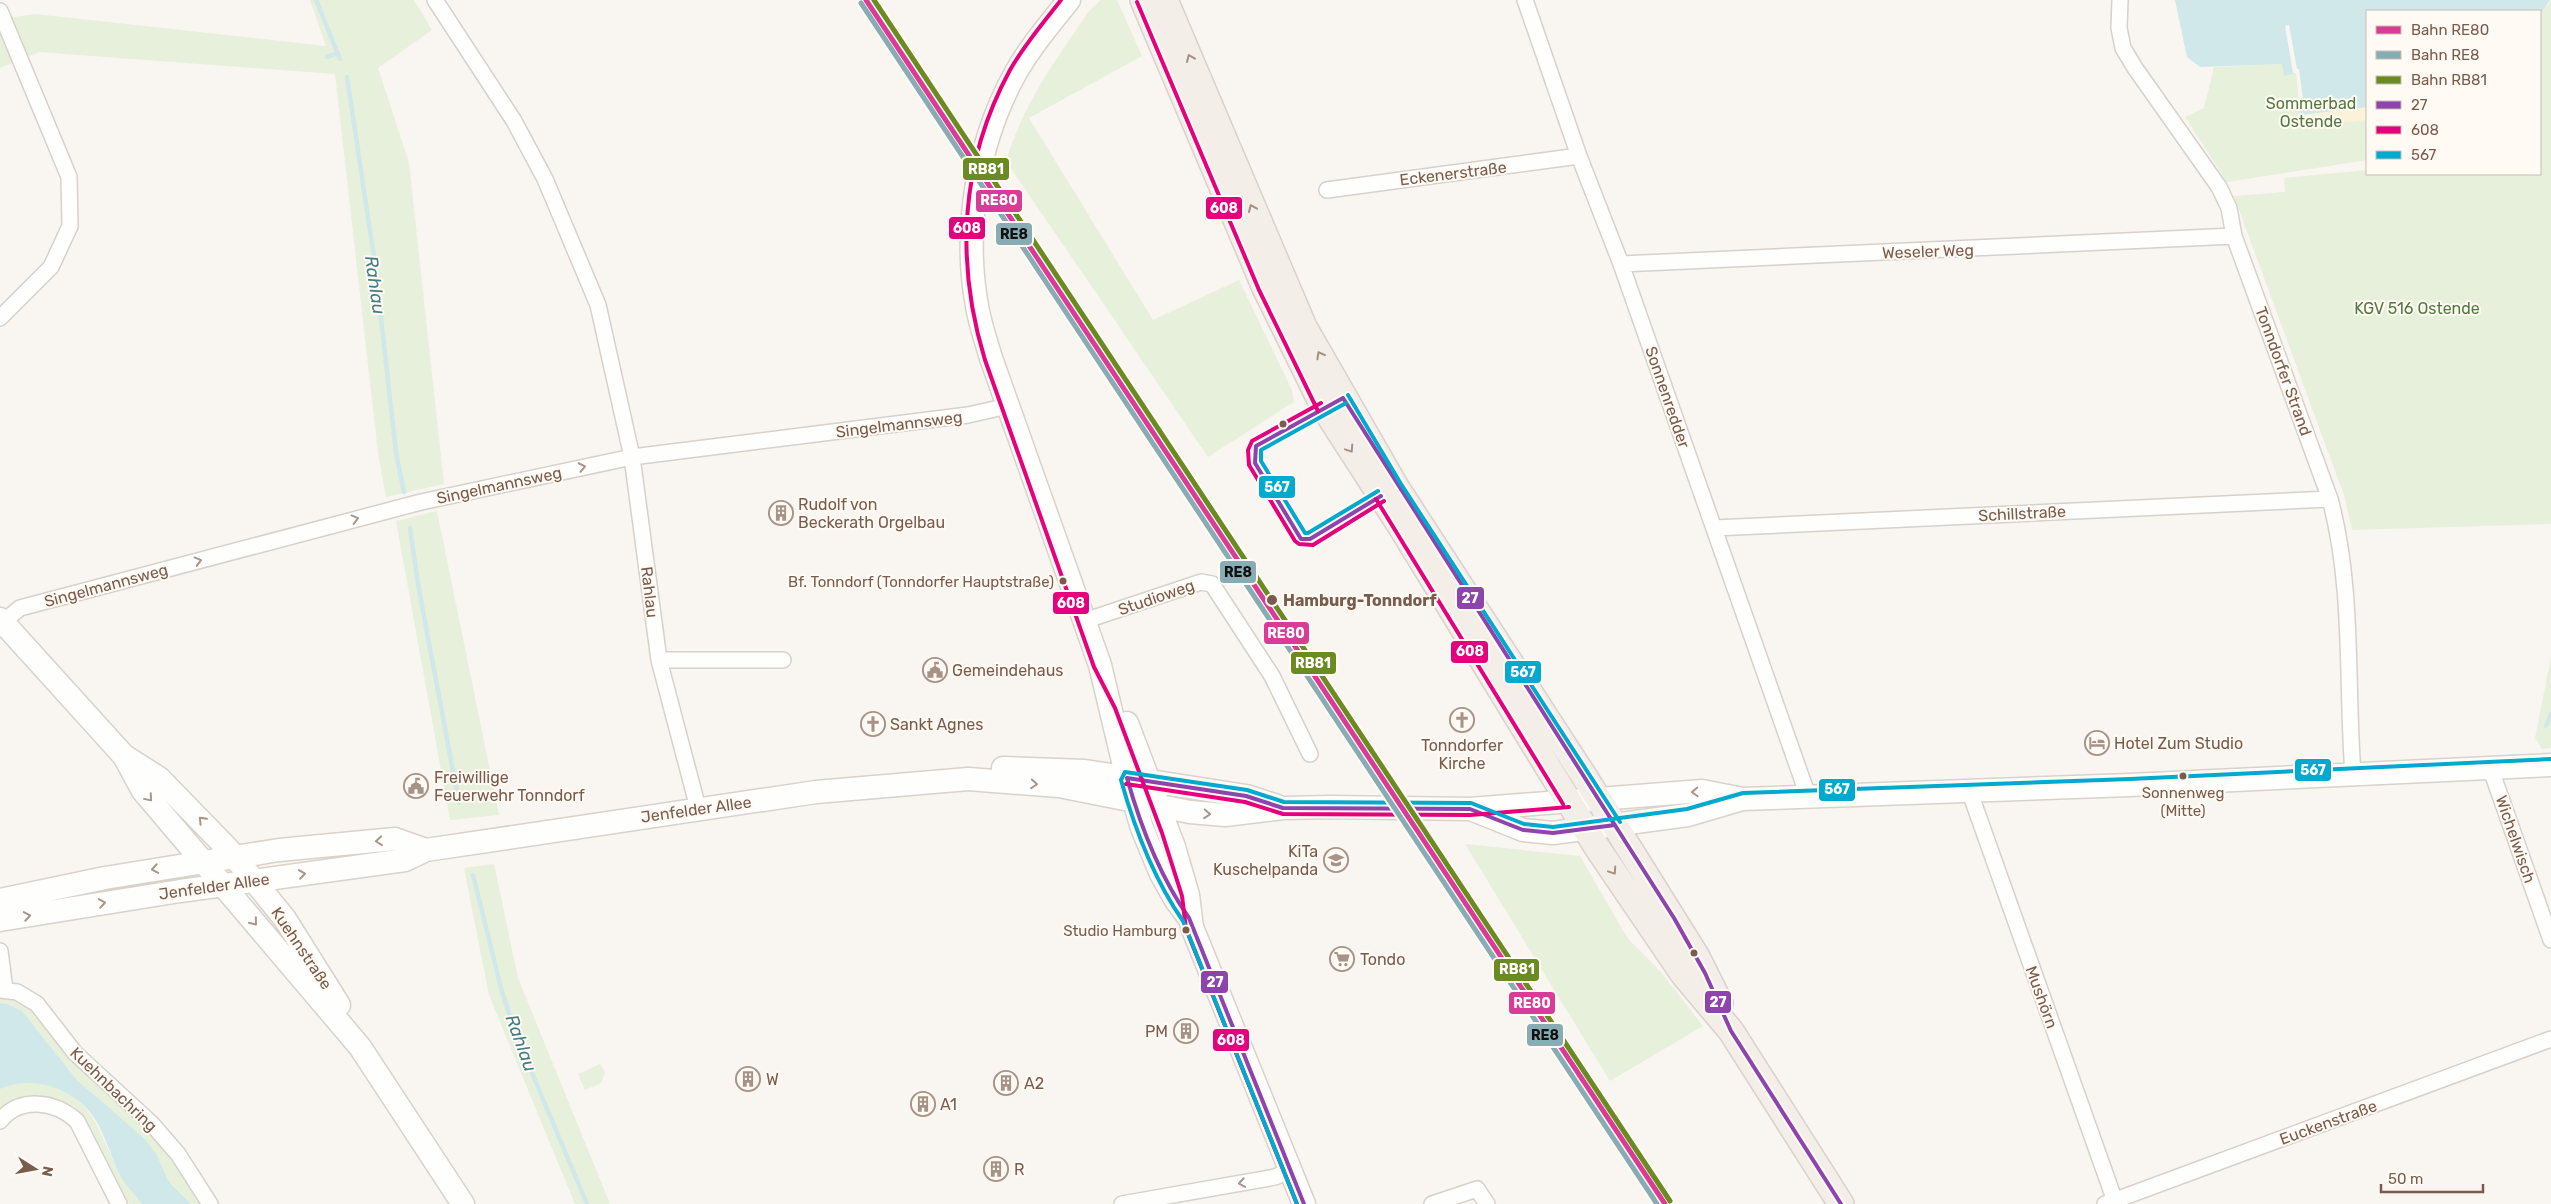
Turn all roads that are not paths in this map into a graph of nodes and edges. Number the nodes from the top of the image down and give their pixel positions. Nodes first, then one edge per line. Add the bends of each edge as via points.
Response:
1 (435, 0) edge
2 (1069, 0) edge
3 (1143, 0) edge
4 (1166, 0) edge
5 (1525, 0) edge
6 (2120, 0) edge
7 (0, 11) edge
8 (1579, 156) junction
9 (1327, 190) dead end
10 (2234, 236) junction
11 (1621, 264) junction
12 (0, 318) edge
13 (1008, 406) junction
14 (632, 457) junction
15 (2330, 499) junction
16 (1714, 528) junction
17 (2, 620) edge
18 (1084, 621) junction
19 (659, 660) junction
20 (783, 660) dead end
21 (1100, 665) junction
22 (1310, 754) dead end
23 (124, 756) junction
24 (2551, 765) edge
25 (2490, 767) junction
26 (2353, 774) junction
27 (1127, 778) junction
28 (968, 779) junction
29 (1149, 782) junction
30 (1969, 790) junction
31 (1808, 796) junction
32 (1598, 798) junction
33 (1744, 799) junction
34 (1133, 800) junction
35 (1568, 801) junction
36 (1159, 806) junction
37 (698, 808) junction
38 (1283, 808) junction
39 (1470, 809) junction
40 (1615, 825) junction
41 (1586, 830) junction
42 (426, 850) junction
43 (234, 857) junction
44 (203, 861) junction
45 (254, 881) junction
46 (223, 885) junction
47 (0, 907) edge
48 (1189, 918) junction
49 (2551, 940) edge
50 (0, 951) edge
51 (3, 990) edge
52 (1731, 1031) junction
53 (2551, 1039) edge
54 (360, 1047) junction
55 (0, 1121) edge
56 (1289, 1171) junction
57 (2112, 1203) edge
58 (119, 1204) edge
59 (210, 1204) edge
60 (462, 1204) edge
61 (1122, 1204) edge
62 (1304, 1204) edge
63 (1432, 1204) edge
64 (1487, 1204) edge
65 (1841, 1204) edge

1 - 14 street, Rahlau via 514,122 544,179 598,305
2 - 13 main road via 1026,55 1007,91 989,138 975,199 972,251 977,308
3 -> 35 main road via 1264,288 1318,397
32 -> 4 main road via 1396,487 1304,327
5 - 8 street, Sonnenredder
6 - 10 street, Tonndorfer Strand via 2119,28 2123,48 2219,187 2229,208
7 - 12 street via 69,177 70,226 51,267
8 - 9 street, Eckenerstraße
8 - 11 street, Sonnenredder
10 - 11 street, Weseler Weg
10 - 15 street, Tonndorfer Strand
11 - 16 street, Sonnenredder
13 - 14 street, Singelmannsweg via 968,415
13 - 18 main road
17 -> 14 street, Singelmannsweg via 20,608 412,504
14 - 19 street, Rahlau
15 - 16 street, Schillstraße
15 - 26 street, Tonndorfer Strand via 2337,525 2347,625
16 - 31 street, Sonnenredder
17 - 23 main road, Kuehnstraße
18 - 21 main road
18 - 22 street, Studioweg via 1201,582 1212,584 1272,676
19 - 20 street
19 - 37 street, Rahlau
21 - 27 main road
21 - 29 main road via 1121,705
43 -> 23 main road, Kuehnstraße via 159,778
23 -> 44 main road, Kuehnstraße via 143,791
24 - 25 main road
25 - 26 main road
25 - 49 street, Wichelwisch
26 - 30 main road
27 - 28 main road, Jenfelder Allee via 1085,771 1000,768
27 - 29 main road, Jenfelder Allee
27 - 34 main road
28 -> 34 main road, Jenfelder Allee via 1059,786
28 - 37 main road, Jenfelder Allee via 816,792
29 - 36 main road
29 - 38 main road, Jenfelder Allee via 1246,796
30 - 31 main road
30 - 57 street, Mushörn
31 - 33 main road
33 -> 32 main road via 1702,791
32 - 35 main road
32 - 40 main road
33 - 40 main road via 1688,815
34 - 36 main road, Jenfelder Allee
34 - 48 main road via 1161,874
35 - 39 main road
35 - 41 main road
36 -> 38 main road, Jenfelder Allee via 1225,815
36 - 48 main road via 1188,895
37 - 42 main road, Jenfelder Allee
38 - 39 main road
39 - 41 main road via 1523,830 1553,833
40 - 41 main road
40 - 52 main road via 1697,958
41 -> 52 main road via 1683,974
42 -> 43 main road, Jenfelder Allee via 395,839
45 -> 42 main road, Jenfelder Allee via 405,860
43 - 44 main road, Jenfelder Allee
43 - 45 main road, Kuehnstraße
44 - 46 main road, Kuehnstraße
44 -> 47 main road, Jenfelder Allee via 105,878
45 - 46 main road, Jenfelder Allee
45 - 54 main road, Kuehnstraße via 285,919 340,1006
47 -> 46 main road, Jenfelder Allee
46 -> 54 main road, Kuehnstraße
48 - 56 main road
50 - 51 street, Kuehnbachring
51 - 59 street, Kuehnbachring via 27,996 37,1004 90,1069 151,1123 184,1162
52 - 65 main road
53 - 57 street, Euckenstraße
54 - 60 main road, Kuehnstraße
55 - 58 street via 20,1106 38,1104 68,1113 77,1121
56 -> 61 street via 1275,1177
56 - 62 main road
63 - 64 street via 1477,1189

